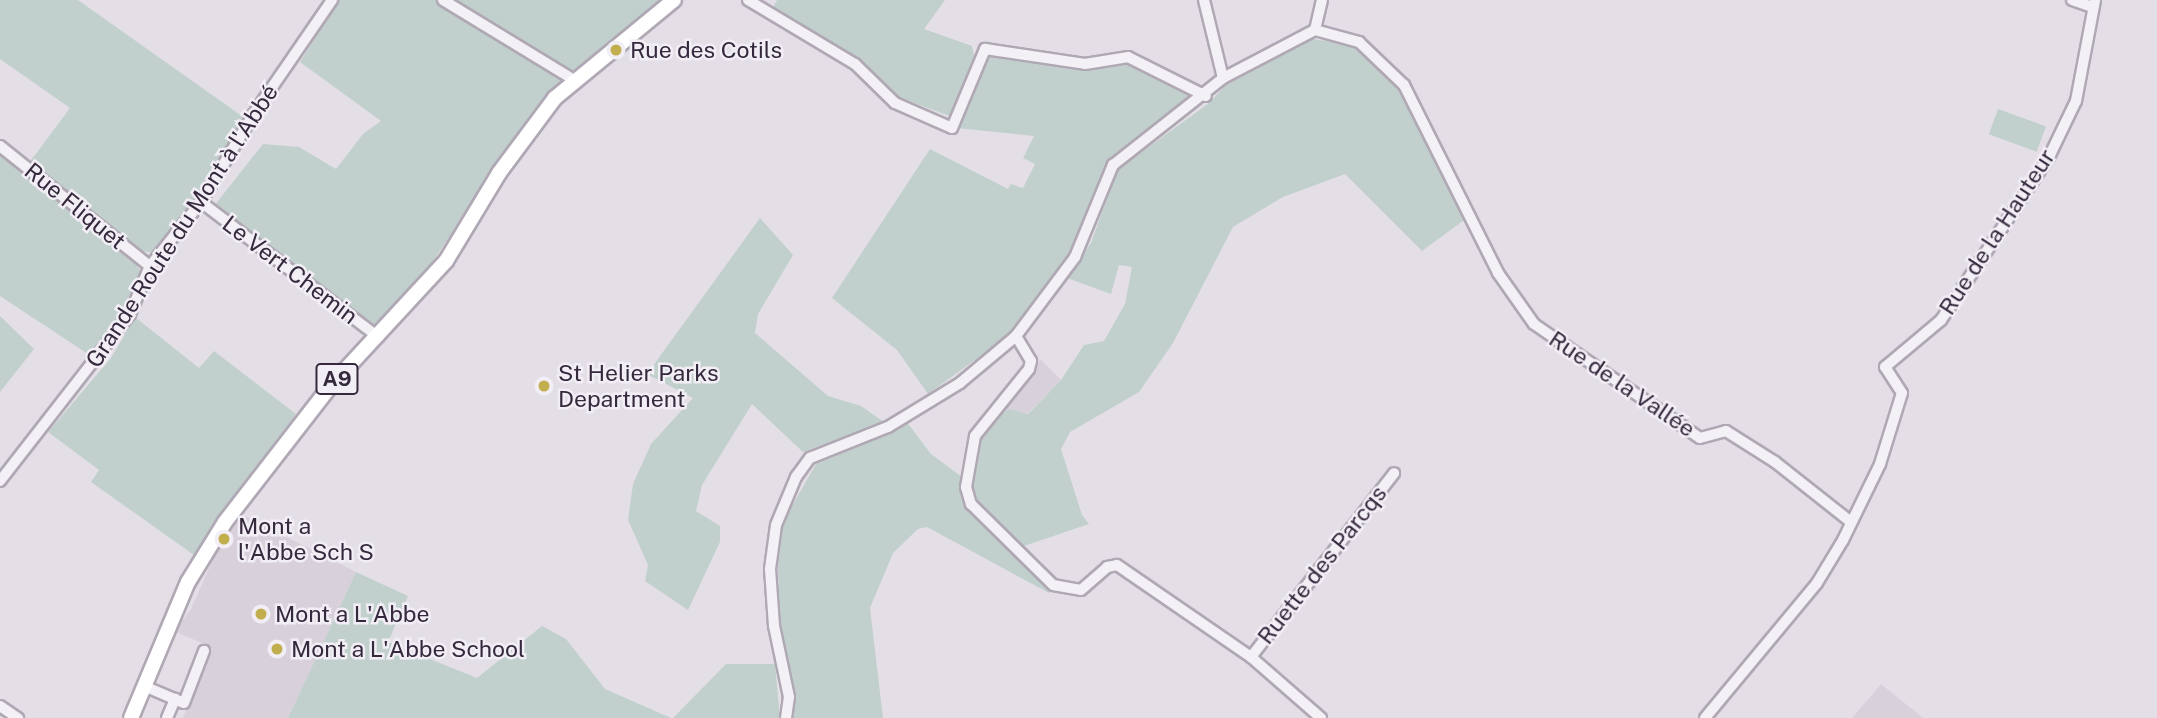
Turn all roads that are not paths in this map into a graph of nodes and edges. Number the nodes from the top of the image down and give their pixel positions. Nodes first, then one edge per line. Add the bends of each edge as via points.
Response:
1 (332, 0) edge
2 (443, 0) edge
3 (674, 0) edge
4 (748, 0) edge
5 (1204, 0) edge
6 (1322, 0) edge
7 (2072, 0) edge
8 (2093, 3) edge
9 (1315, 30) junction
10 (1223, 78) junction
11 (574, 80) junction
12 (1206, 96) junction
13 (0, 146) edge
14 (201, 202) junction
15 (150, 266) junction
16 (1016, 336) junction
17 (378, 337) junction
18 (1394, 473) dead end
19 (0, 481) edge
20 (1851, 522) junction
21 (204, 651) dead end
22 (1251, 657) junction
23 (144, 686) junction
24 (175, 699) junction
25 (0, 706) edge
26 (18, 718) edge
27 (131, 718) edge
28 (167, 718) edge
29 (786, 718) edge
30 (1321, 718) edge
31 (1705, 718) edge

1 - 14 street, Grande Route du Mont à l'Abbé via 253,115
2 - 11 street
3 - 11 main road, A9
4 - 12 street via 855,64 895,103 952,128 985,49 1086,64 1128,57
5 - 10 street
6 - 9 street
7 - 8 street
8 - 20 street, Rue de la Hauteur via 2076,101 2049,157 1941,320 1885,367 1902,393 1880,464
9 - 10 street
9 - 20 street, Rue de la Vallée via 1359,42 1404,85 1498,273 1534,324 1700,438 1726,431
10 - 12 street
11 - 17 main road, A9 via 499,173 446,261
12 - 16 street via 1113,165 1075,257
13 - 15 street, Rue Fliquet
14 - 15 street, Grande Route du Mont à l'Abbé
14 - 17 street, Le Vert Chemin
15 - 19 street, Grande Route du Mont à l'Abbé via 130,314
16 - 22 street via 1031,361 1029,369 975,436 966,487 971,504 1029,556 1053,586 1081,590 1107,567 1117,565
16 - 29 street via 960,383 888,427 810,458 796,477 776,525 770,569 774,626 789,697
17 - 23 main road, A9 via 333,383 225,522 188,582
18 - 22 street, Ruette des Parcqs
20 - 31 street, Rue de la Hauteur via 1817,583
21 - 24 street via 184,703
22 - 30 street
23 - 24 street
23 - 27 main road, A9
24 - 28 street
25 - 26 street

